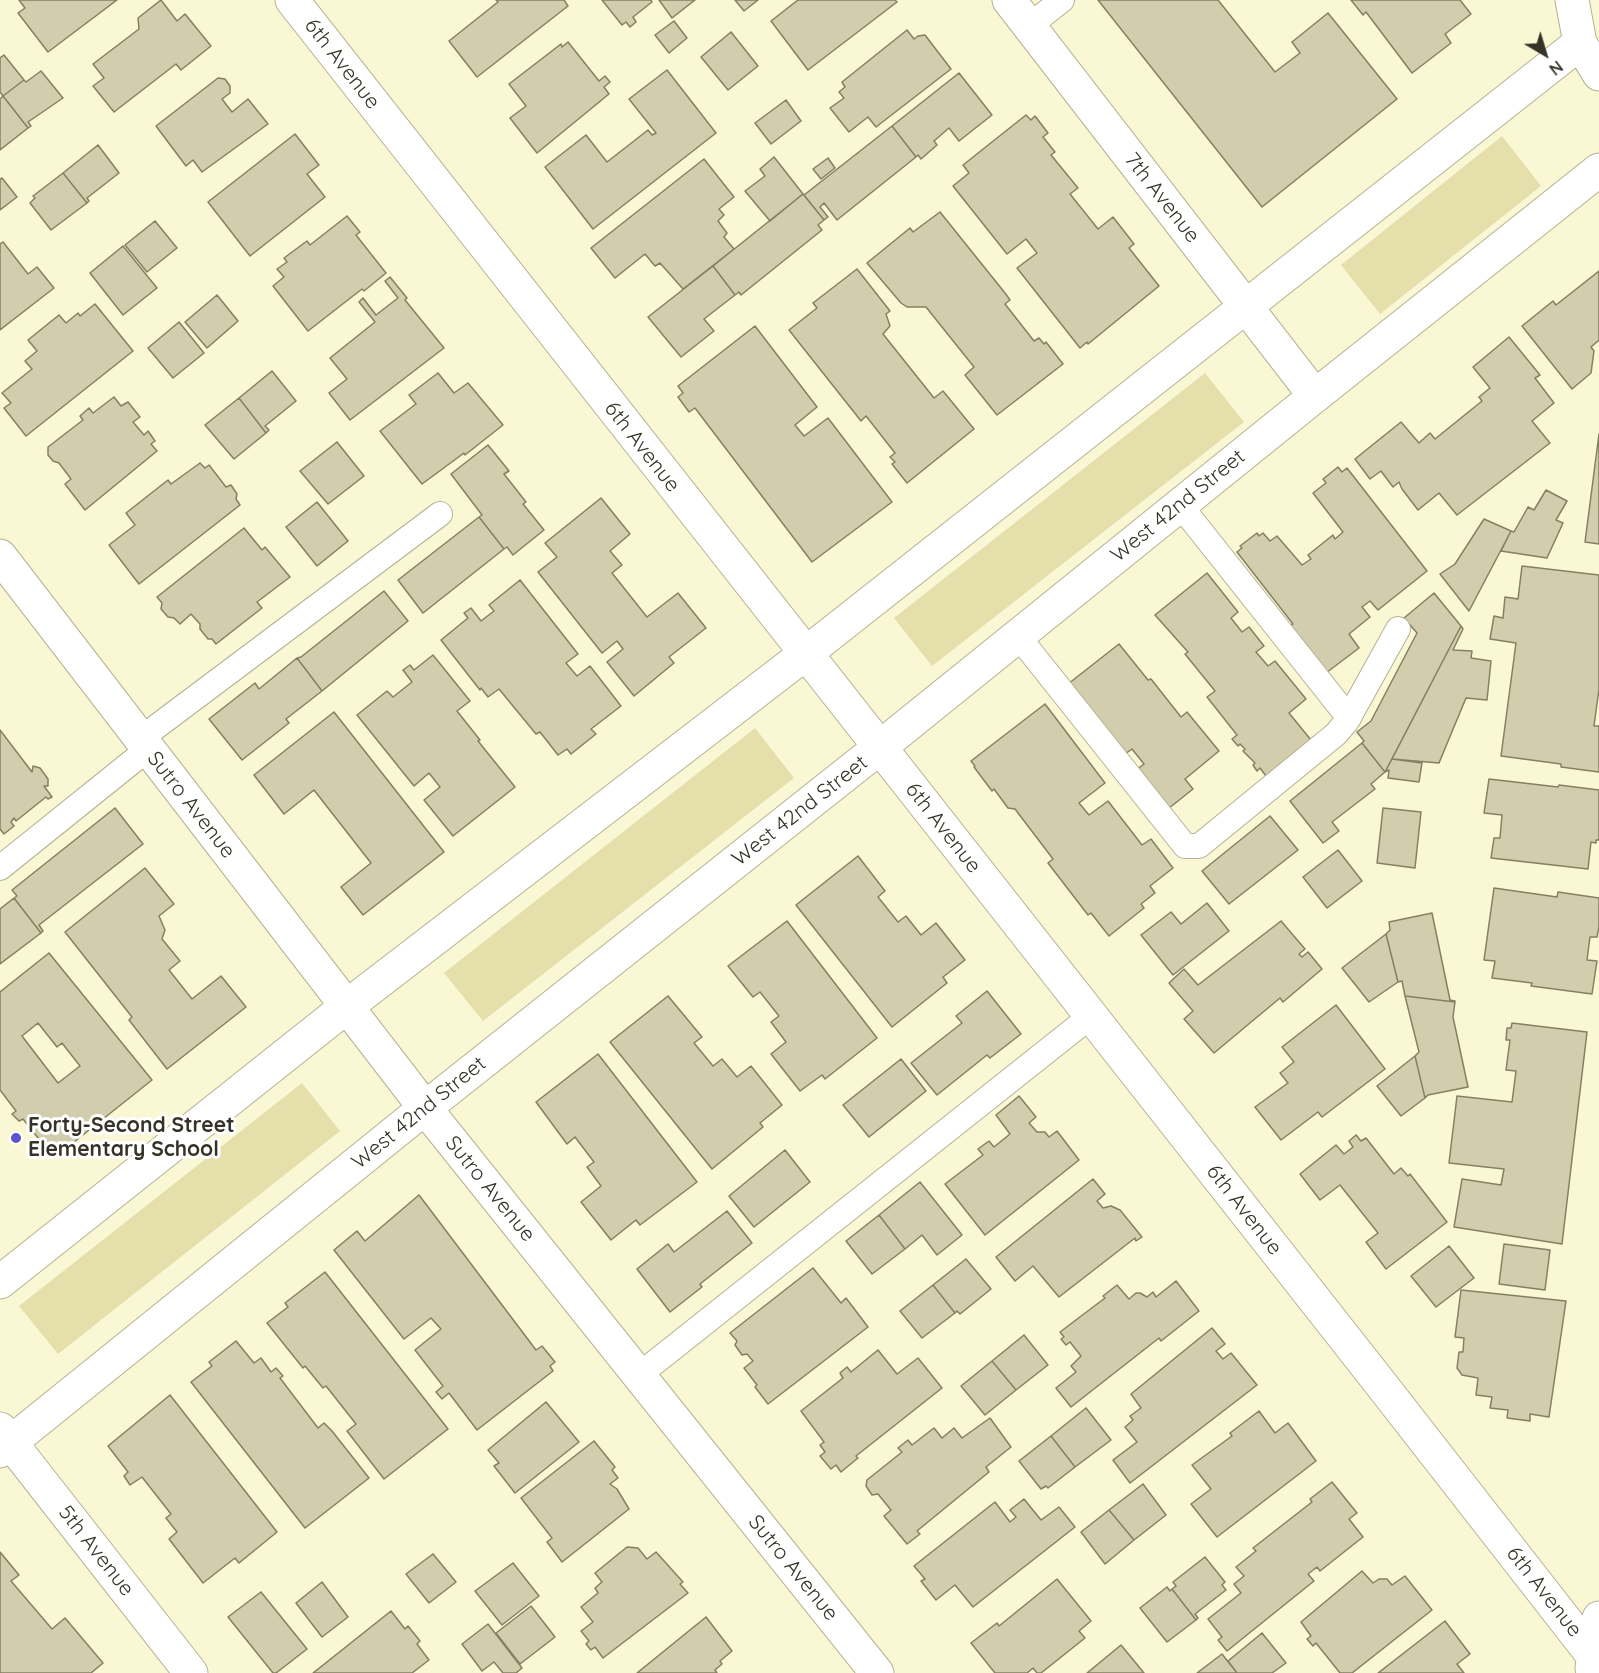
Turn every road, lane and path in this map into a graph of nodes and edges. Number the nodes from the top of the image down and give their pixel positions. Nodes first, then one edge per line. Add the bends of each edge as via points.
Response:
1 (292, 0) edge
2 (1009, 0) edge
3 (1062, 0) edge
4 (1572, 0) edge
5 (1029, 26) junction
6 (1580, 43) junction
7 (1599, 74) edge
8 (1599, 170) edge
9 (1245, 306) junction
10 (1315, 396) junction
11 (1180, 504) junction
12 (440, 514) dead end
13 (0, 556) edge
14 (1398, 629) dead end
15 (1018, 636) junction
16 (805, 654) junction
17 (1349, 718) junction
18 (144, 744) junction
19 (879, 748) junction
20 (0, 868) edge
21 (346, 1007) junction
22 (1090, 1016) junction
23 (425, 1108) junction
24 (0, 1282) edge
25 (639, 1375) junction
26 (4, 1440) edge
27 (1599, 1618) edge
28 (1593, 1665) edge
29 (191, 1673) edge
30 (877, 1673) edge

1 - 16 street, 6th Avenue
2 - 5 street, 7th Avenue
3 - 5 lane
4 - 6 street
5 - 9 street, 7th Avenue
6 - 7 street
6 - 9 street
8 - 10 street, West 42nd Street
9 - 10 street, 7th Avenue
9 - 16 street
10 - 11 street, West 42nd Street
11 - 15 street, West 42nd Street
11 - 17 lane
12 - 18 lane
13 - 18 street, Sutro Avenue
14 - 17 lane
15 - 17 lane via 1185,846 1199,846 1336,734
15 - 19 street, West 42nd Street
16 - 19 street, 6th Avenue
16 - 21 street
18 - 20 lane
18 - 21 street, Sutro Avenue
19 - 22 street, 6th Avenue
19 - 23 street, West 42nd Street
21 - 23 street, Sutro Avenue
21 - 24 street
22 - 25 lane
22 - 28 street, 6th Avenue via 1377,1379
23 - 25 street, Sutro Avenue
23 - 26 street, West 42nd Street
25 - 30 street, Sutro Avenue
26 - 29 street, 5th Avenue
27 - 28 street

